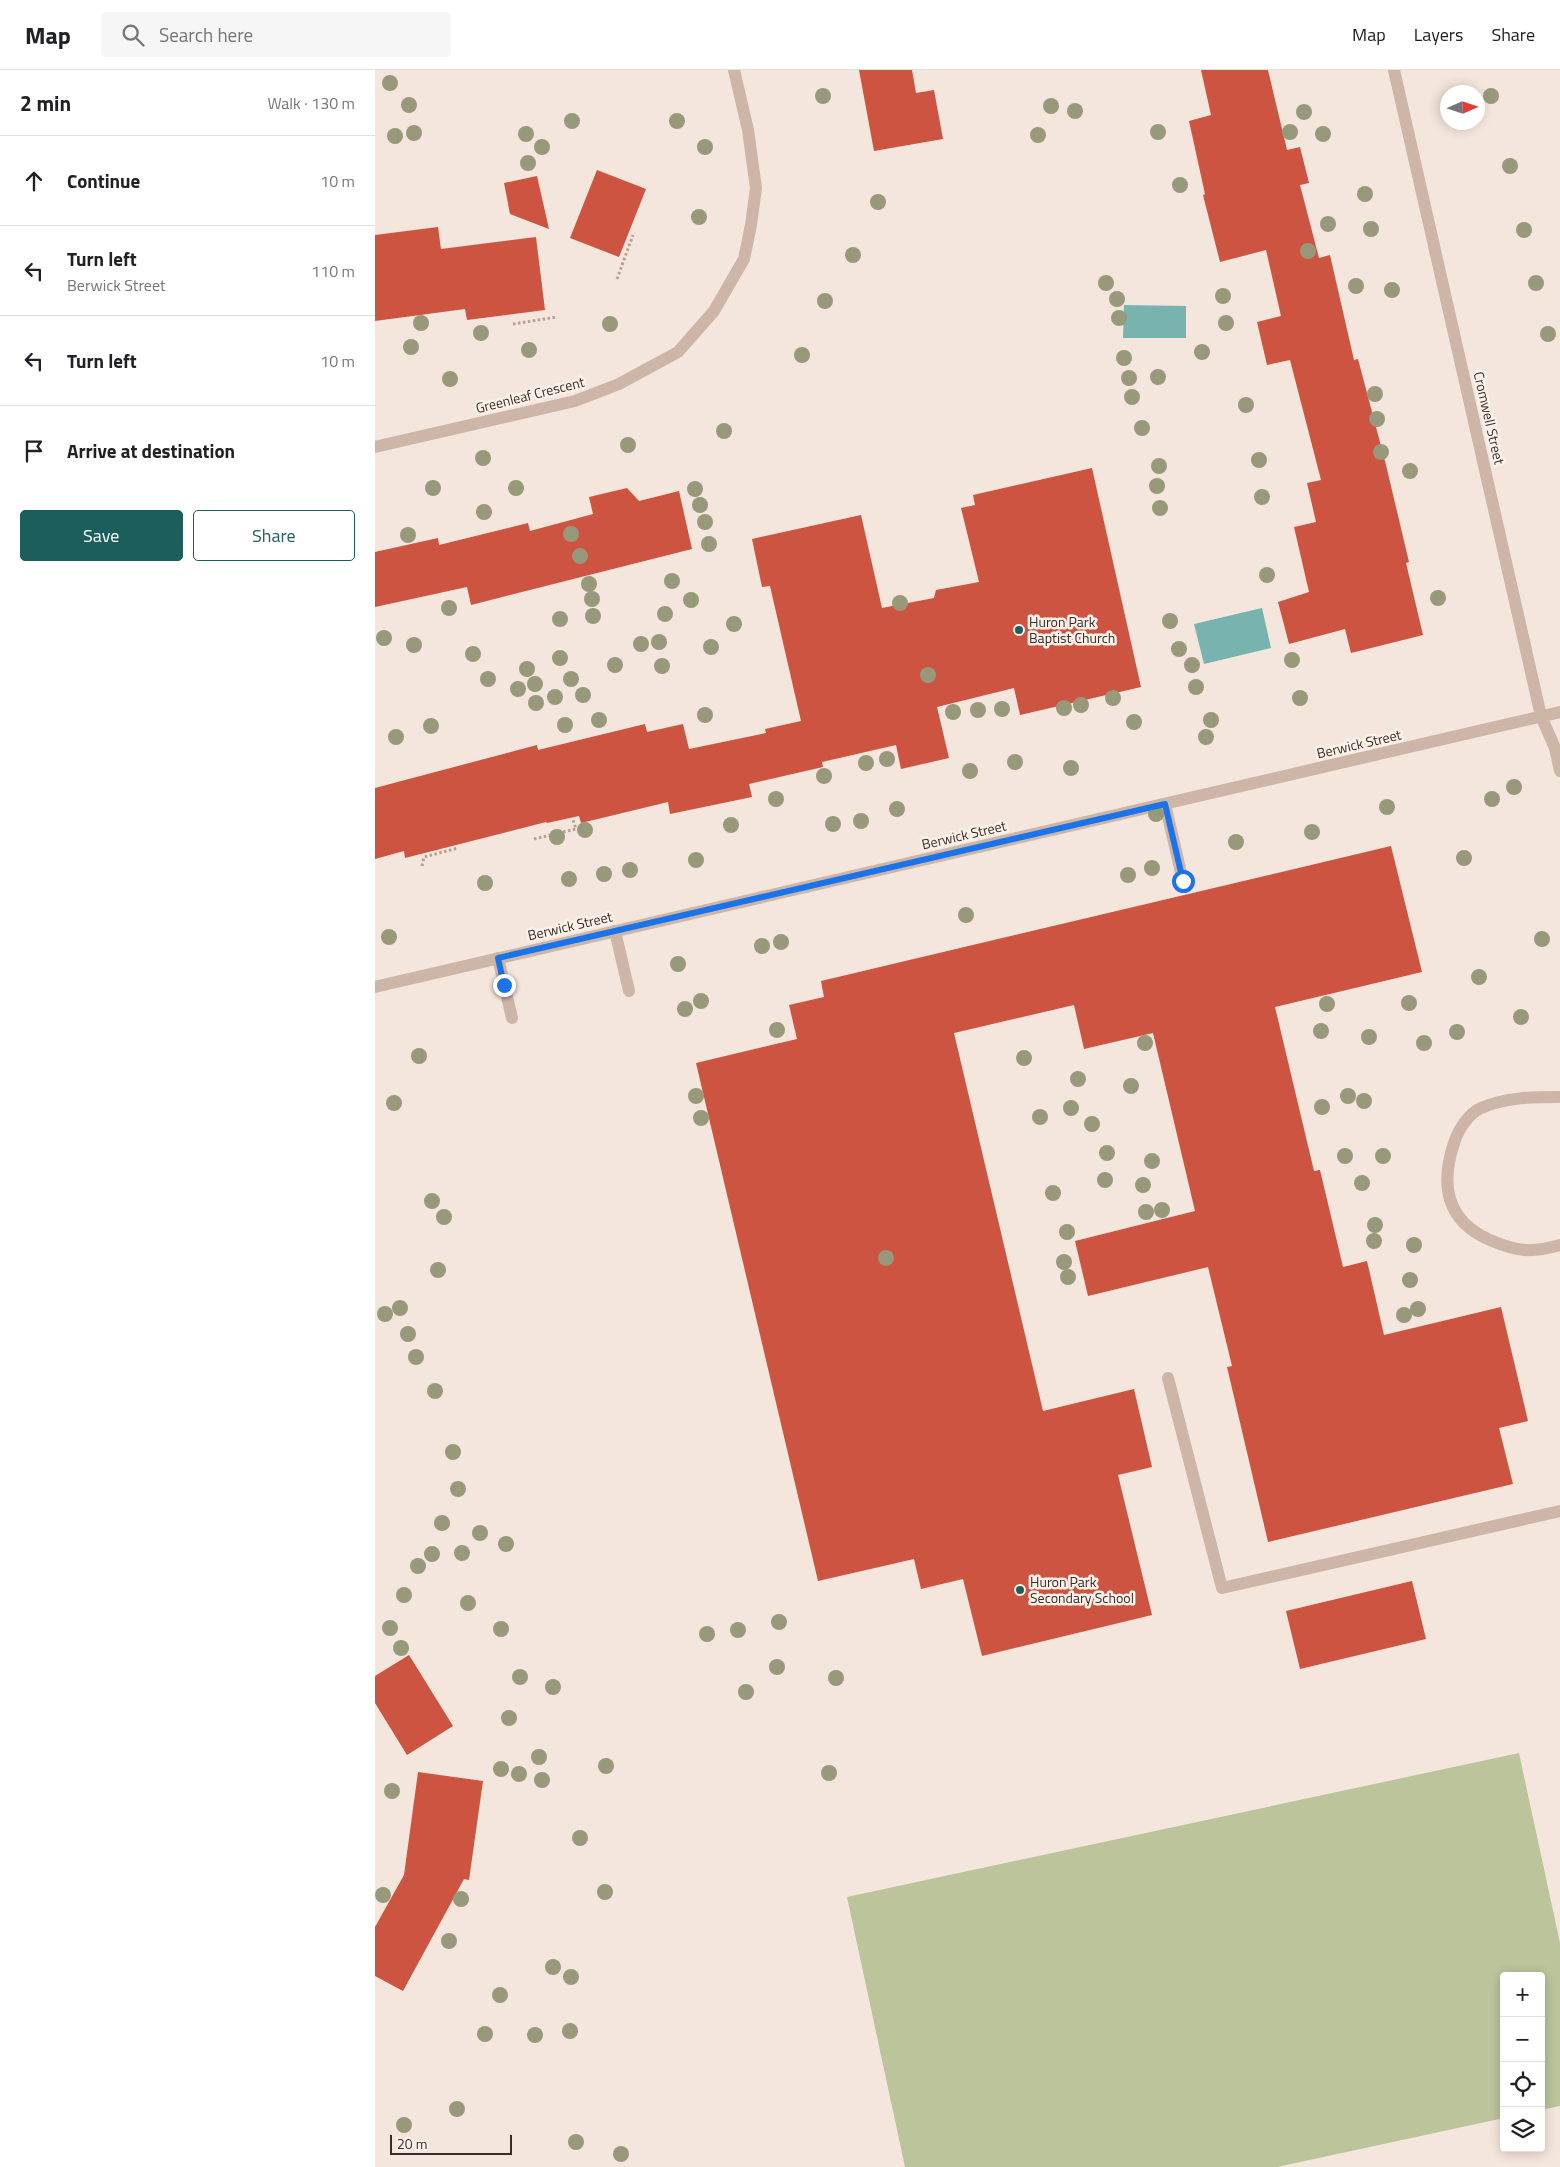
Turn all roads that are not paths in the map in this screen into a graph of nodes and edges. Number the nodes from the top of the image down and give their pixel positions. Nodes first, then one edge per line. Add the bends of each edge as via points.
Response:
1 (734, 70) edge
2 (1394, 70) edge
3 (375, 447) edge
4 (1560, 712) edge
5 (1541, 716) junction
6 (1560, 771) edge
7 (1165, 804) junction
8 (1183, 881) dead end
9 (615, 931) junction
10 (498, 958) junction
11 (375, 987) edge
12 (629, 991) dead end
13 (512, 1018) dead end
14 (1560, 1097) edge
15 (1560, 1245) edge
16 (1168, 1378) dead end
17 (1560, 1511) edge

1 - 3 street, Greenleaf Crescent via 749,130 755,180 751,224 744,259 714,312 678,352 619,384 575,401
2 - 5 street, Cromwell Street
4 - 5 street, Berwick Street
5 - 6 street, Cromwell Street via 1555,748
5 - 7 street, Berwick Street
7 - 8 street
7 - 9 street, Berwick Street
9 - 10 street, Berwick Street
9 - 12 street
10 - 11 street, Berwick Street
10 - 13 street
14 - 15 street via 1523,1097 1480,1108 1458,1130 1446,1181 1451,1203 1463,1224 1478,1235 1511,1249 1539,1251
16 - 17 street via 1222,1588

